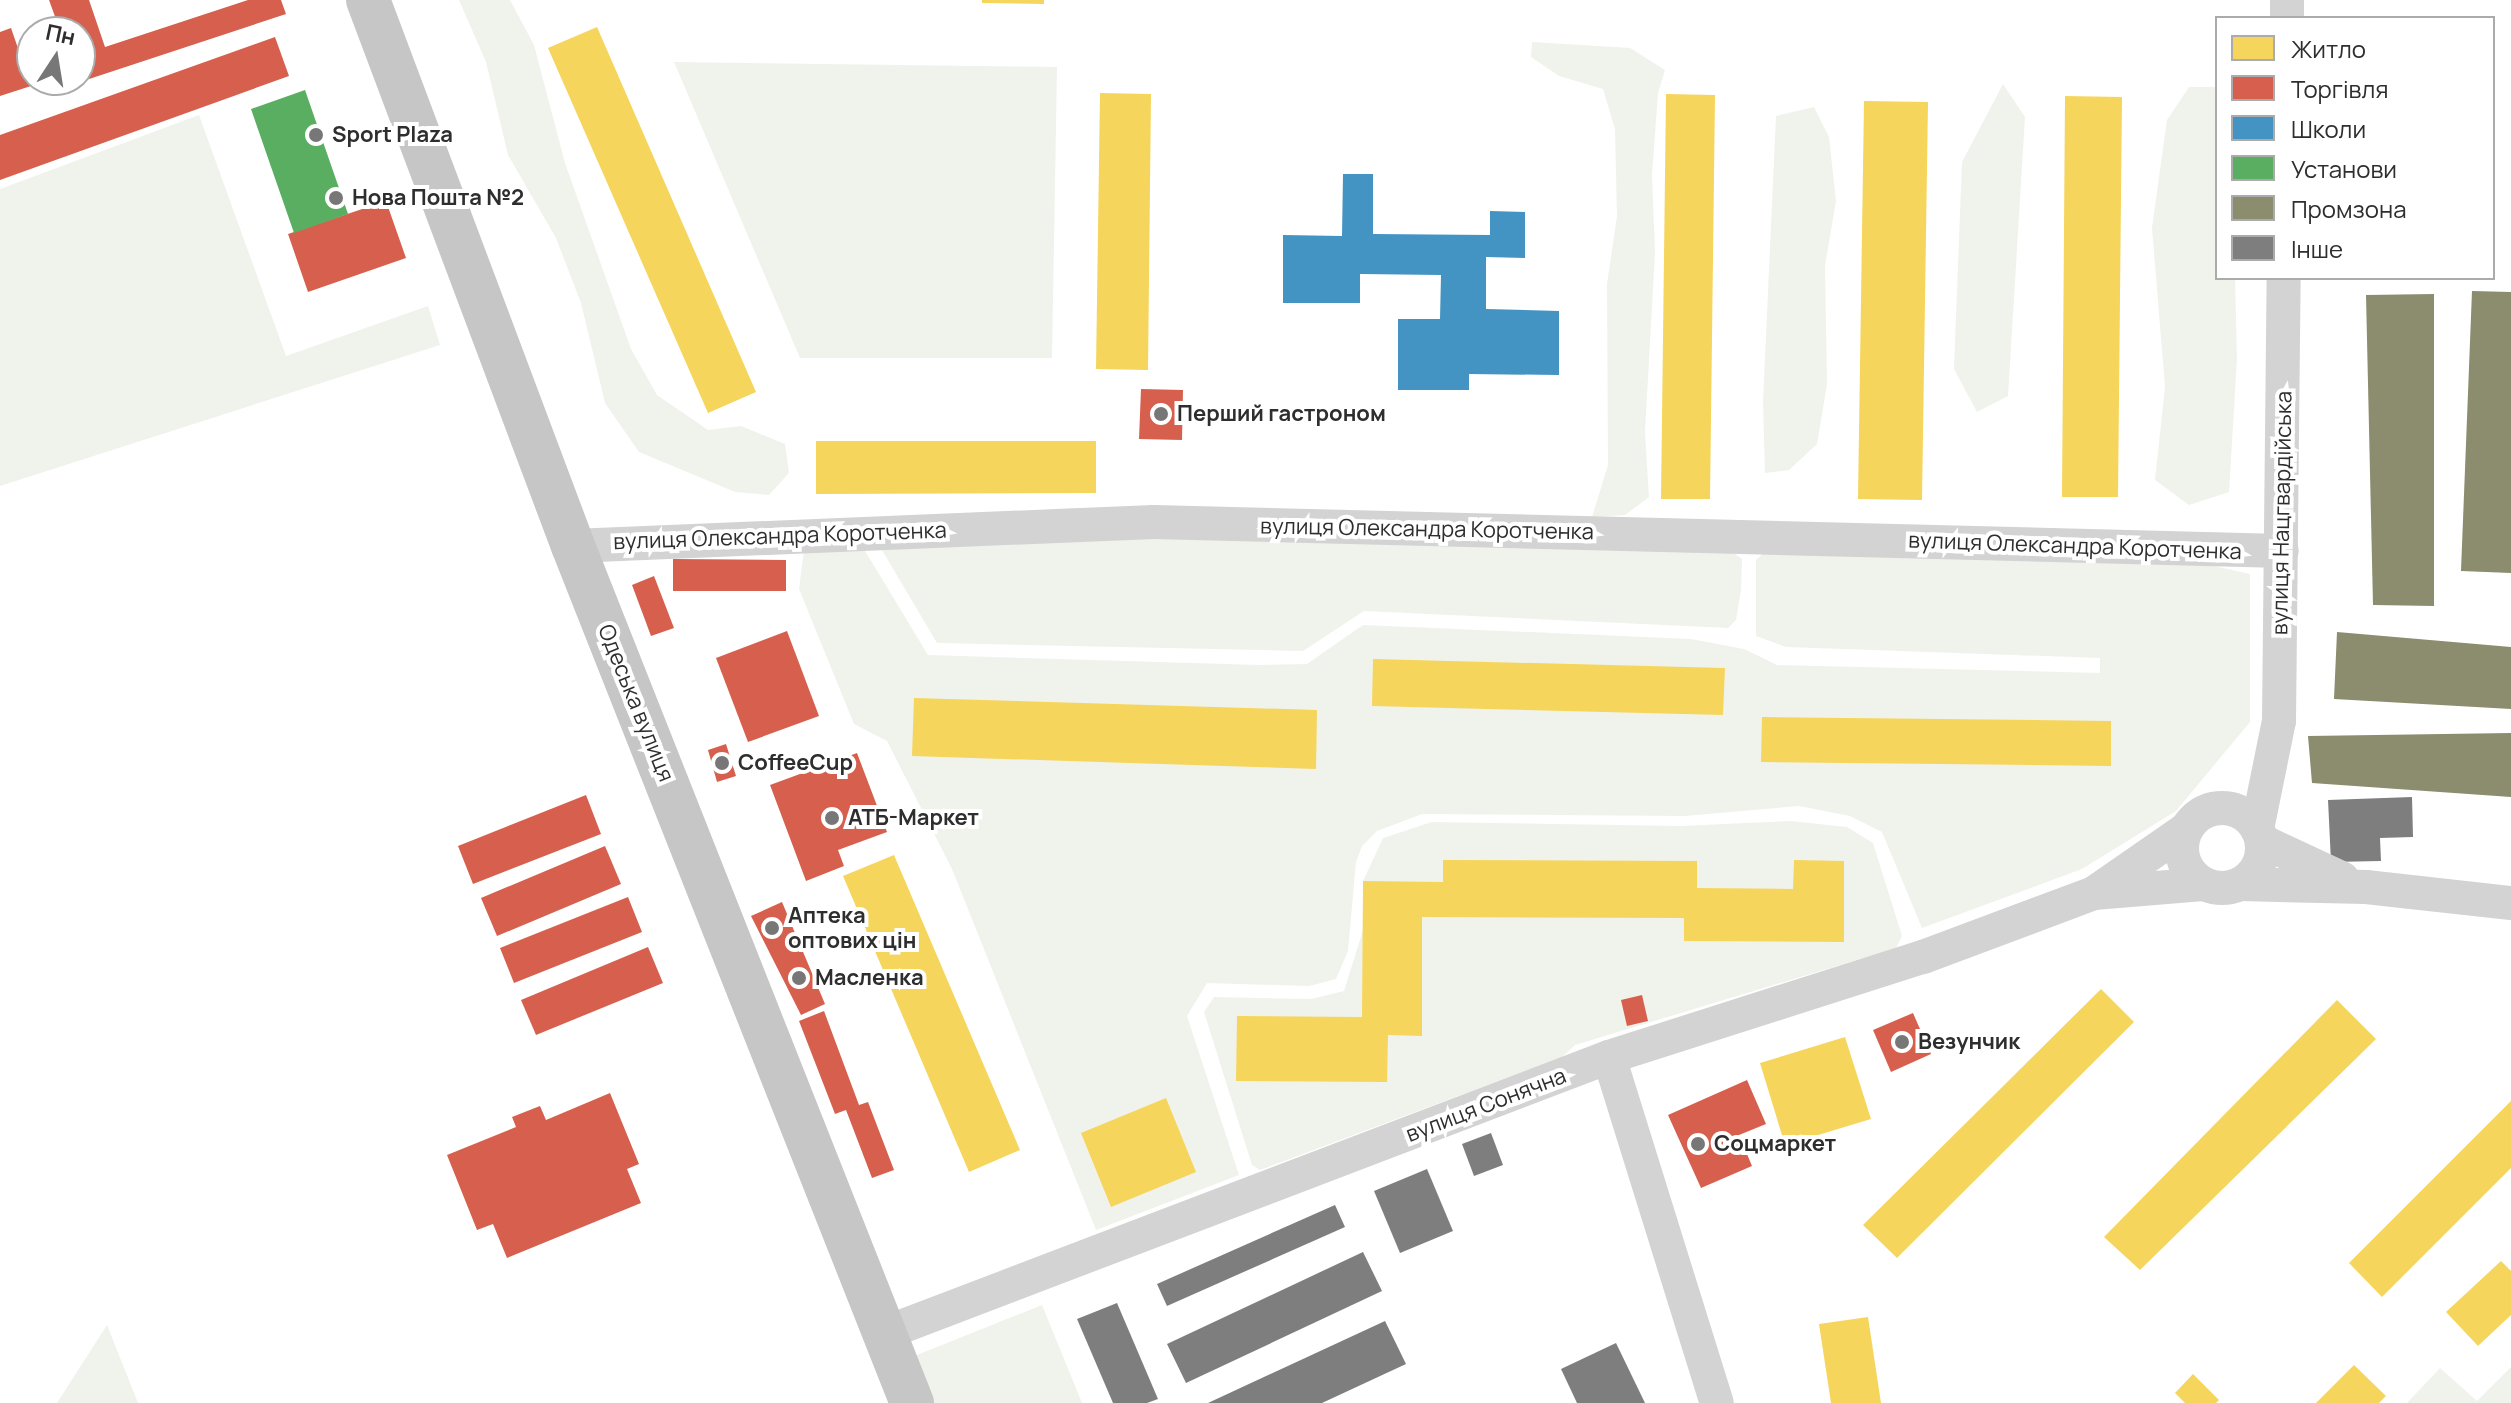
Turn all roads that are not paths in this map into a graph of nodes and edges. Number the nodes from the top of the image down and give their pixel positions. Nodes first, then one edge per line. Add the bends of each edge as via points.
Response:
1 (368, 0) edge
2 (2284, 280) edge
3 (573, 546) junction
4 (2282, 551) junction
5 (2276, 749) junction
6 (2194, 821) junction
7 (2260, 835) junction
8 (2203, 884) junction
9 (2240, 884) junction
10 (2366, 887) junction
11 (2094, 893) junction
12 (2511, 903) edge
13 (1609, 1057) junction
14 (885, 1333) junction
15 (912, 1403) edge
16 (1717, 1403) edge

1 - 3 main road, Одеська вулиця
2 - 4 street, вулиця Нацгвардійська
3 - 4 street, вулиця Олександра Коротченка via 1154,522
3 - 14 main road, Одеська вулиця
4 - 5 street, вулиця Нацгвардійська
5 - 6 street
5 - 7 street, вулиця Нацгвардійська
6 - 7 street via 2239,812
6 - 8 street via 2182,855
6 - 11 street, вулиця Сонячна
7 - 9 street via 2258,866
7 - 10 street
8 - 9 street
8 - 11 street, вулиця Сонячна
9 - 10 street
10 - 12 street
11 - 13 street, вулиця Сонячна via 1923,957
13 - 14 street, вулиця Сонячна
13 - 16 street
14 - 15 main road, Одеська вулиця

